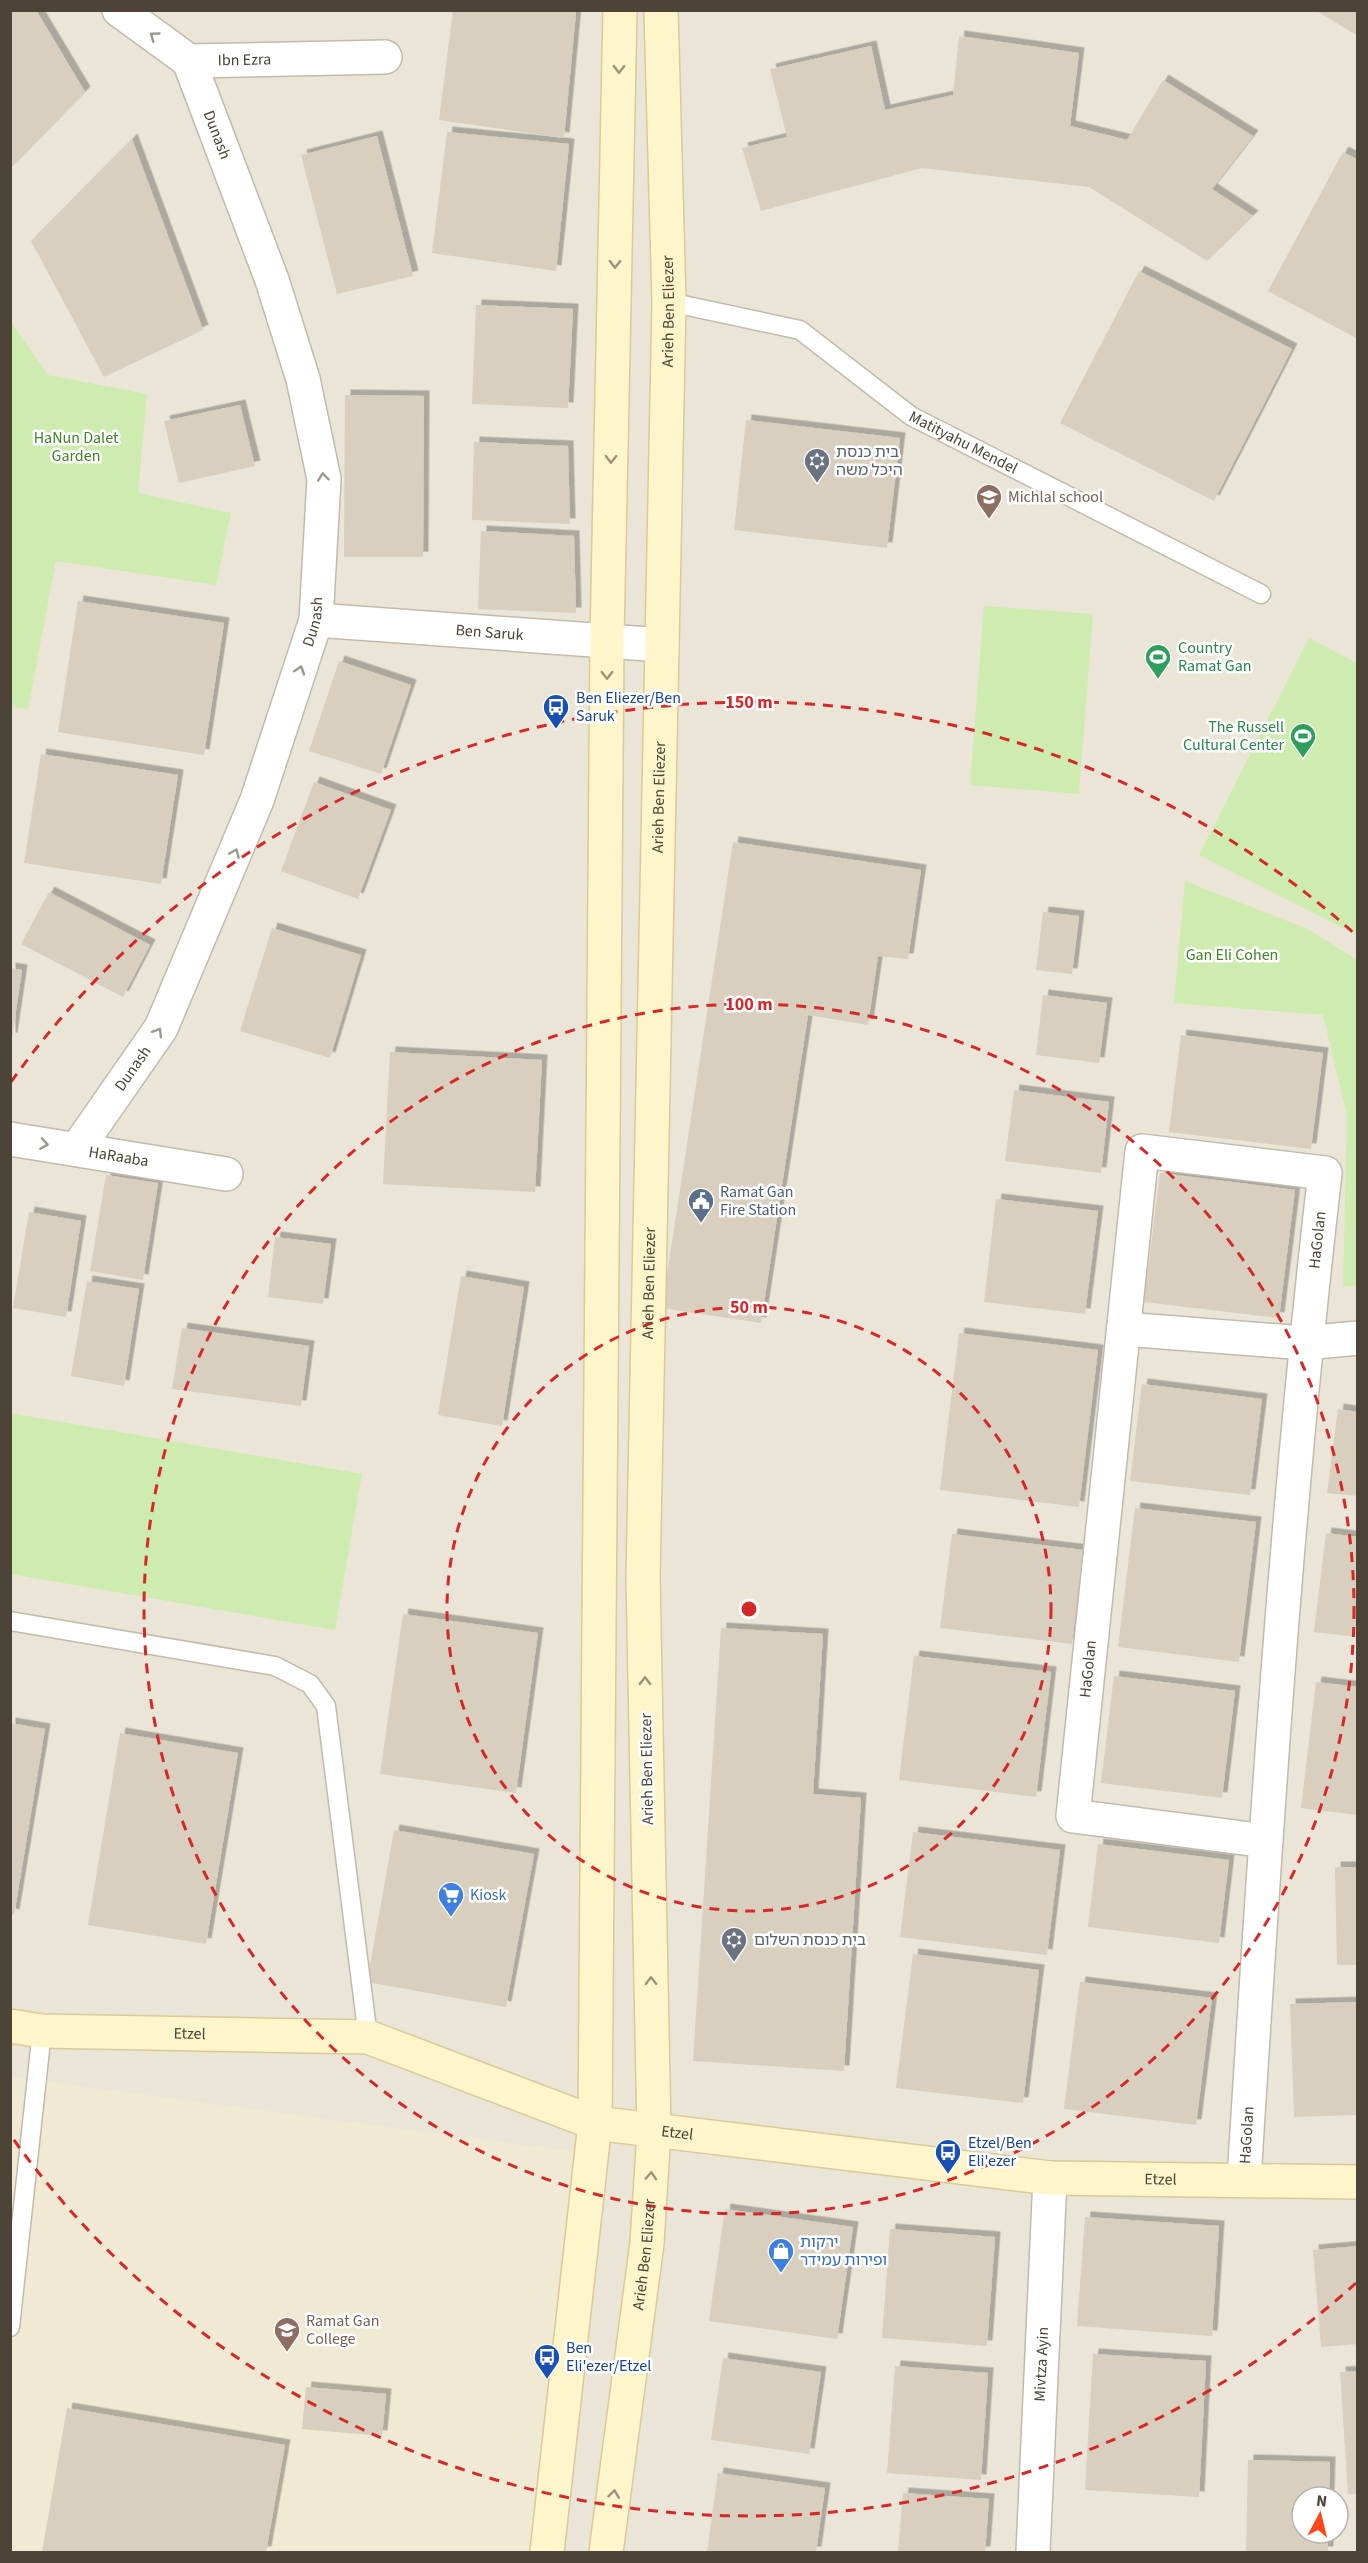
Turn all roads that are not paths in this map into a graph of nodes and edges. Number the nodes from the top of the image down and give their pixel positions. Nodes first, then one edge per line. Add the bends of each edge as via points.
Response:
1 (119, 10) edge
2 (620, 10) edge
3 (662, 10) edge
4 (385, 57) dead end
5 (189, 61) junction
6 (669, 302) junction
7 (1261, 594) dead end
8 (316, 620) junction
9 (607, 639) junction
10 (662, 645) junction
11 (10, 1139) edge
12 (77, 1149) junction
13 (226, 1174) dead end
14 (1124, 1329) junction
15 (1358, 1338) edge
16 (1305, 1343) junction
17 (10, 1621) edge
18 (1266, 1841) junction
19 (10, 2026) edge
20 (42, 2031) junction
21 (368, 2037) junction
22 (596, 2123) junction
23 (654, 2132) junction
24 (1050, 2178) junction
25 (1244, 2179) junction
26 (1358, 2181) edge
27 (10, 2327) edge
28 (547, 2553) edge
29 (606, 2553) edge
30 (1033, 2553) edge

5 -> 1 street
2 -> 9 street
3 - 6 street, Arieh Ben Eliezer
4 - 5 street, Ibn Ezra
8 -> 5 street, Dunash via 324,479 303,379 272,280
6 - 7 lane, Matityahu Mendel via 800,330 911,416
6 - 10 street, Arieh Ben Eliezer
8 - 9 street, Ben Saruk
12 -> 8 street, Dunash via 161,1029 257,800
9 - 10 street, Ben Saruk
9 -> 22 street
23 -> 10 street, Arieh Ben Eliezer via 643,1578
11 -> 12 street, HaRaaba
12 - 13 street, HaRaaba
14 - 16 street
14 - 16 street, HaGolan via 1142,1151 1325,1173
14 - 18 street, HaGolan via 1073,1816
15 - 16 street
16 - 18 street, HaGolan
17 - 21 lane via 275,1666 310,1684 326,1706
18 - 25 street, HaGolan
19 - 20 street, Etzel
20 - 21 street, Etzel
20 - 27 lane
21 - 22 street, Etzel
22 - 23 street, Etzel
22 - 28 street
23 - 24 street, Etzel
29 -> 23 street, Arieh Ben Eliezer via 647,2242
24 - 25 street, Etzel
24 - 30 street, Mivtza Ayin
25 - 26 street, Etzel

